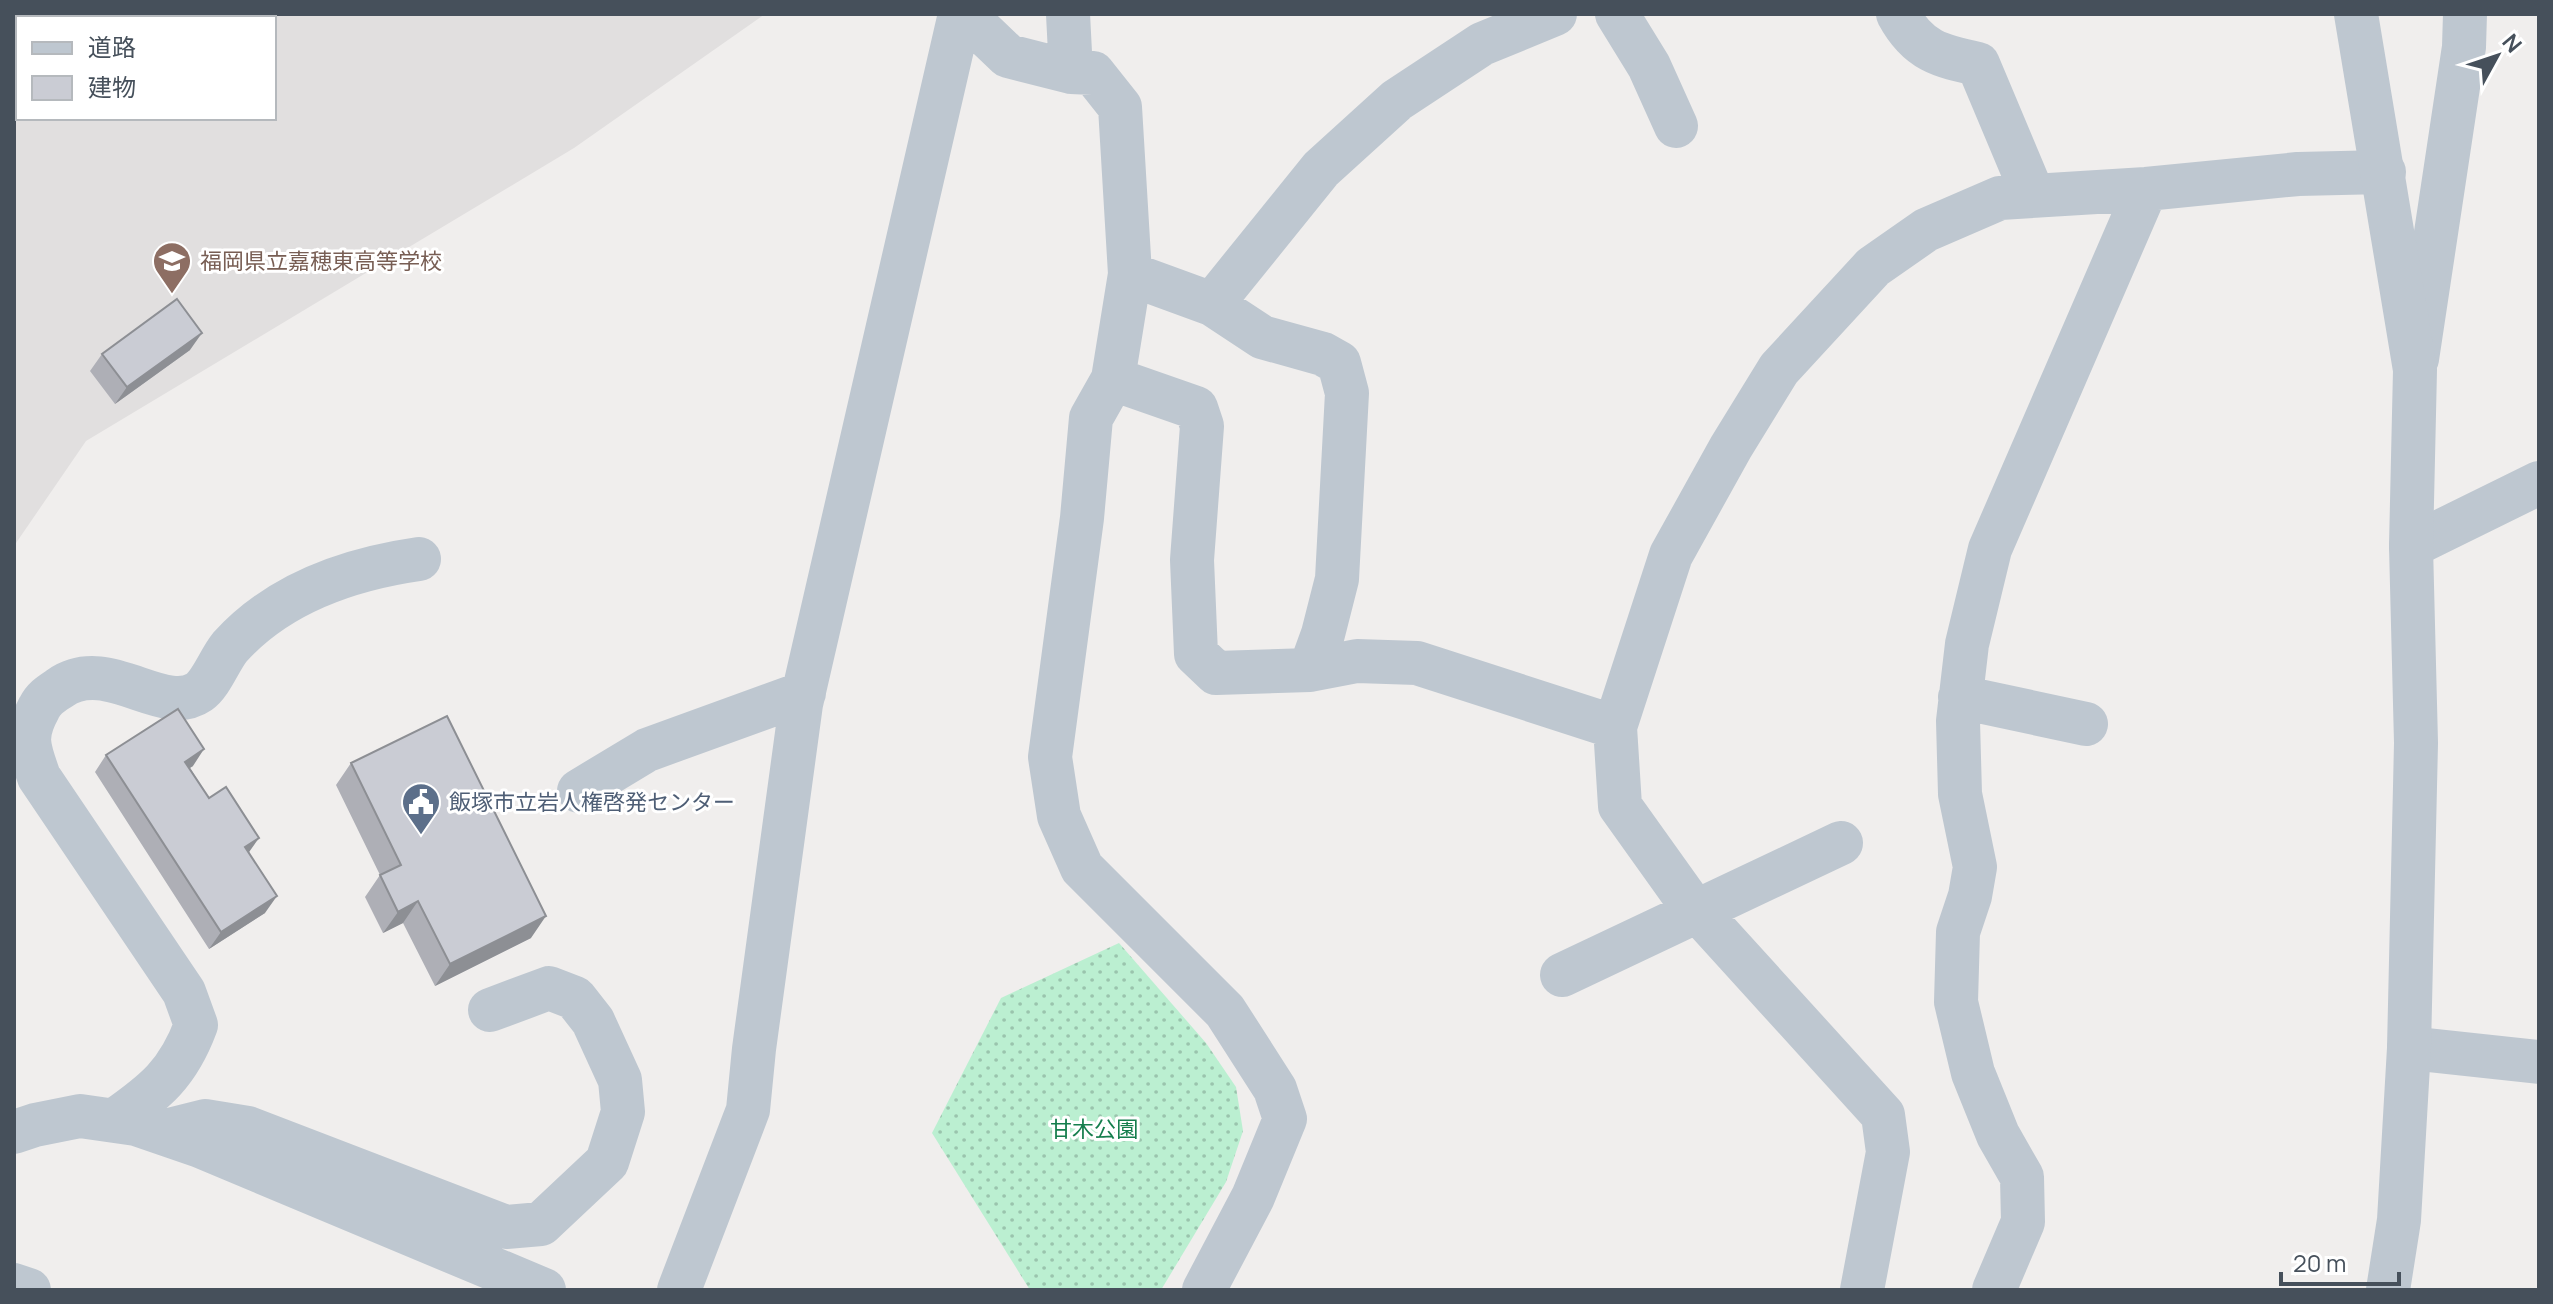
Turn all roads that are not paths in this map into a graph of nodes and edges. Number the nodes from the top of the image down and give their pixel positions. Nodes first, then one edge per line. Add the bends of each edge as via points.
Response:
1 (962, 14) edge
2 (1068, 14) edge
3 (1555, 14) edge
4 (1617, 14) edge
5 (1898, 14) edge
6 (2356, 14) edge
7 (2465, 14) edge
8 (1071, 72) junction
9 (1676, 126) dead end
10 (2384, 172) junction
11 (2146, 189) junction
12 (2033, 195) junction
13 (1130, 274) junction
14 (1212, 304) junction
15 (2415, 370) junction
16 (1113, 379) junction
17 (2539, 483) edge
18 (2411, 546) junction
19 (419, 559) dead end
20 (1310, 670) junction
21 (804, 693) junction
22 (1960, 697) junction
23 (2086, 724) dead end
24 (1615, 727) junction
25 (579, 791) dead end
26 (1841, 843) dead end
27 (1697, 910) junction
28 (1562, 975) dead end
29 (490, 1010) dead end
30 (2409, 1048) junction
31 (2539, 1062) edge
32 (115, 1120) junction
33 (14, 1132) edge
34 (161, 1132) junction
35 (14, 1285) edge
36 (29, 1290) edge
37 (544, 1290) edge
38 (679, 1290) edge
39 (1204, 1290) edge
40 (1862, 1290) edge
41 (1994, 1290) edge
42 (2388, 1290) edge

1 - 8 street via 1008,56
1 - 21 street
2 - 8 street
3 - 14 street via 1482,44 1397,100 1321,169
4 - 9 street via 1649,66
5 - 12 street via 1907,31 1935,54 1978,64
6 - 10 street
7 - 15 street
8 - 13 street via 1093,73 1120,107
10 - 11 street via 2298,174
10 - 15 street
11 - 12 street
11 - 22 street via 1990,549
12 - 24 street via 2000,198 1926,230 1873,267 1779,369 1671,555
13 - 14 street
13 - 16 street
14 - 20 street via 1262,337 1339,363 1347,393 1337,579
15 - 18 street
16 - 20 street via 1196,408 1202,426 1192,560 1196,654 1216,673
16 - 39 street via 1091,418 1050,757 1059,816 1082,868 1225,1011 1275,1089 1285,1119 1253,1197
17 - 18 street
18 - 30 street via 2416,743
19 - 32 street via 316,585 263,617 229,648 201,692 183,698 96,677 72,679 44,698 29,725 29,747 39,777 184,992 196,1025 173,1070 154,1093
20 - 24 street via 1357,661 1417,663
21 - 25 street via 647,750
21 - 38 street via 748,1110
22 - 23 street
22 - 41 street via 1960,794 1975,867 1958,932 1956,1002 1973,1073 2022,1177 2023,1222
24 - 27 street via 1620,806
26 - 27 street
27 - 28 street
27 - 40 street via 1883,1115 1888,1152
29 - 34 street via 549,988 575,998 593,1021 620,1080 623,1112 607,1162 541,1224 506,1227 248,1128 205,1121
30 - 31 street
30 - 42 street via 2399,1220
32 - 33 street via 80,1116
32 - 34 street
34 - 37 street
35 - 36 street

